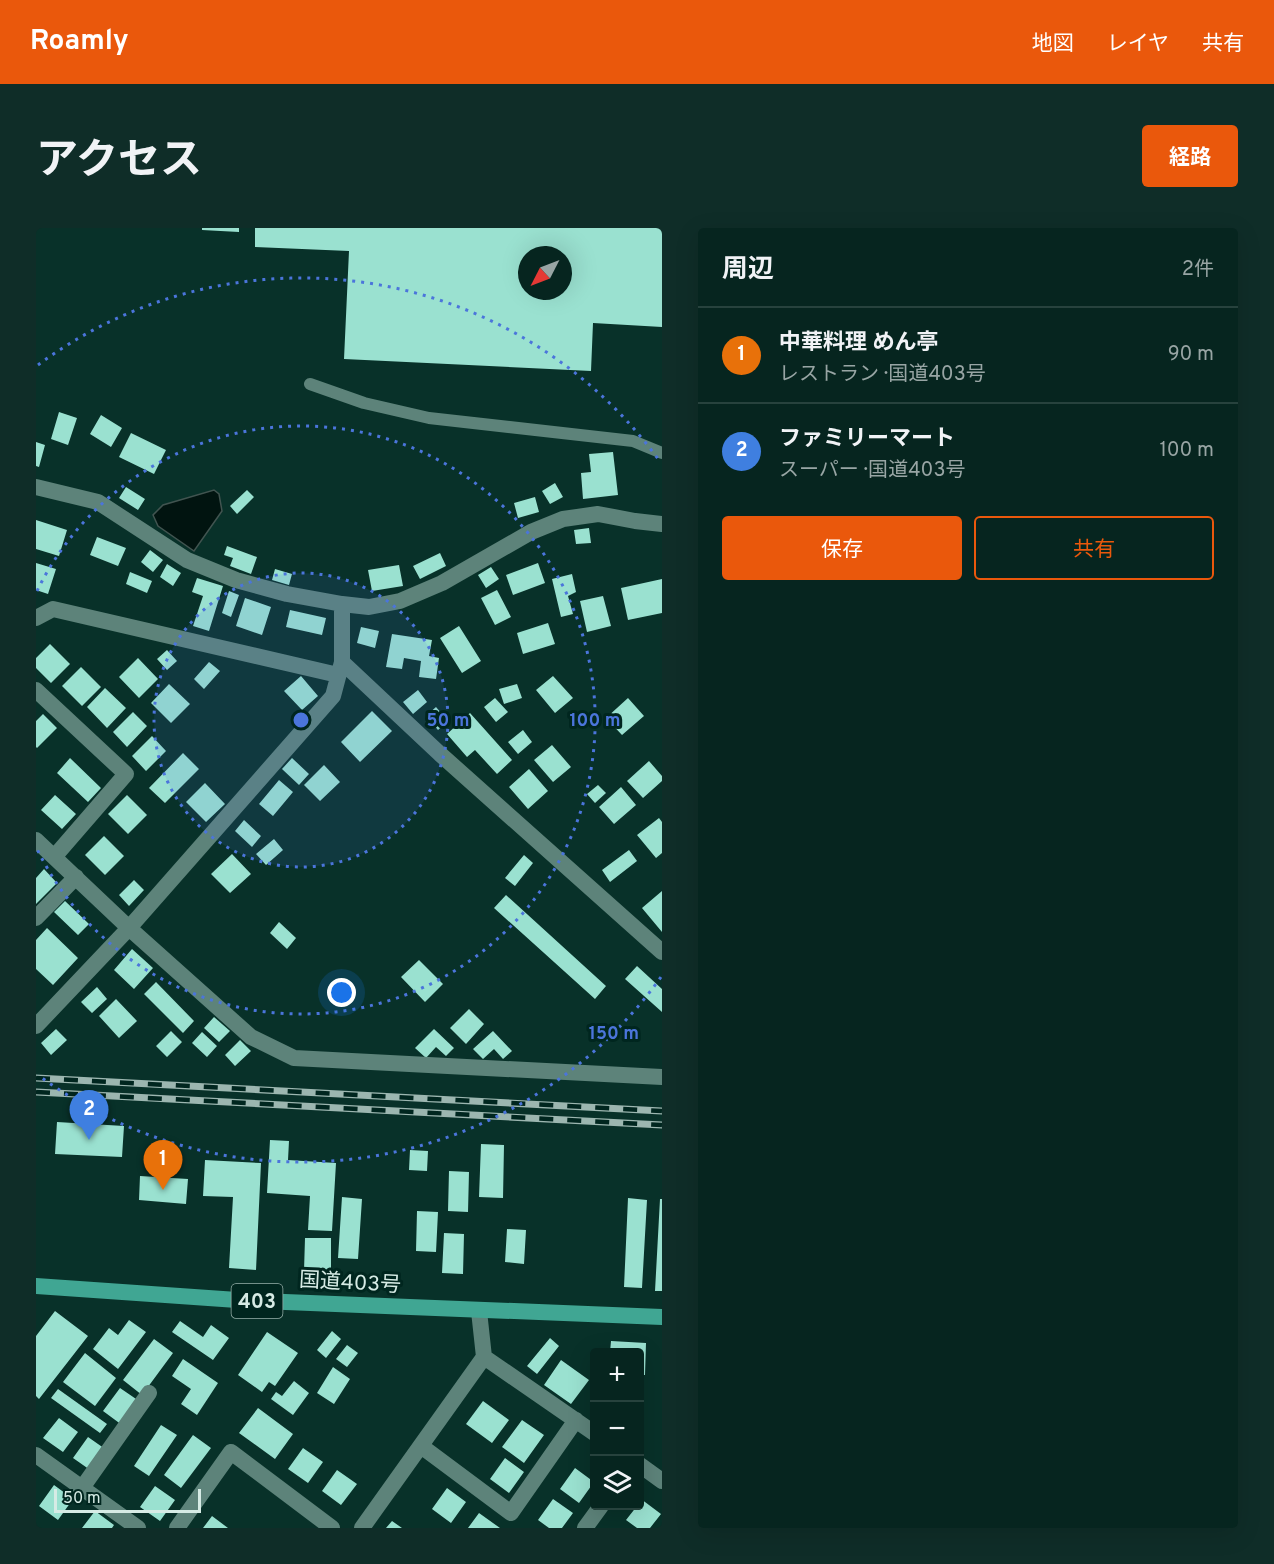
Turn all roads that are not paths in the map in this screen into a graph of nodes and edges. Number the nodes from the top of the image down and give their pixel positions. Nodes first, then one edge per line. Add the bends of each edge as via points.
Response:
1 (310, 384) dead end
2 (662, 453) edge
3 (40, 491) edge
4 (662, 524) edge
5 (342, 604) junction
6 (36, 618) edge
7 (340, 669) junction
8 (36, 690) edge
9 (36, 840) edge
10 (55, 856) junction
11 (76, 877) junction
12 (36, 918) edge
13 (129, 928) junction
14 (662, 952) edge
15 (36, 1026) edge
16 (662, 1077) edge
17 (36, 1286) edge
18 (479, 1311) junction
19 (662, 1317) edge
20 (484, 1357) junction
21 (149, 1393) dead end
22 (576, 1420) junction
23 (590, 1430) edge
24 (421, 1446) junction
25 (36, 1455) edge
26 (644, 1468) edge
27 (662, 1481) edge
28 (82, 1488) junction
29 (598, 1510) edge
30 (138, 1528) edge
31 (177, 1528) edge
32 (332, 1528) edge
33 (362, 1528) edge
34 (585, 1528) edge

1 - 2 lane via 364,403 429,418 633,441
3 - 5 street via 98,502 187,560 236,580
4 - 5 street via 598,514 563,519 531,531 442,584 400,602 369,607
5 - 7 street
6 - 7 street via 53,609
7 - 13 street via 333,696
7 - 14 street
8 - 10 street via 126,774
9 - 10 street
10 - 11 street
11 - 12 street
11 - 13 street
13 - 15 street
13 - 16 street via 251,1037 294,1058
17 - 18 highway, 国道403号 / 403
18 - 19 highway, 国道403号 / 403
18 - 20 street
20 - 22 street
20 - 24 street
21 - 28 street
22 - 23 street
22 - 24 street via 511,1513
24 - 33 street
25 - 28 street
26 - 27 street
28 - 30 street
29 - 34 street
31 - 32 street via 231,1452

